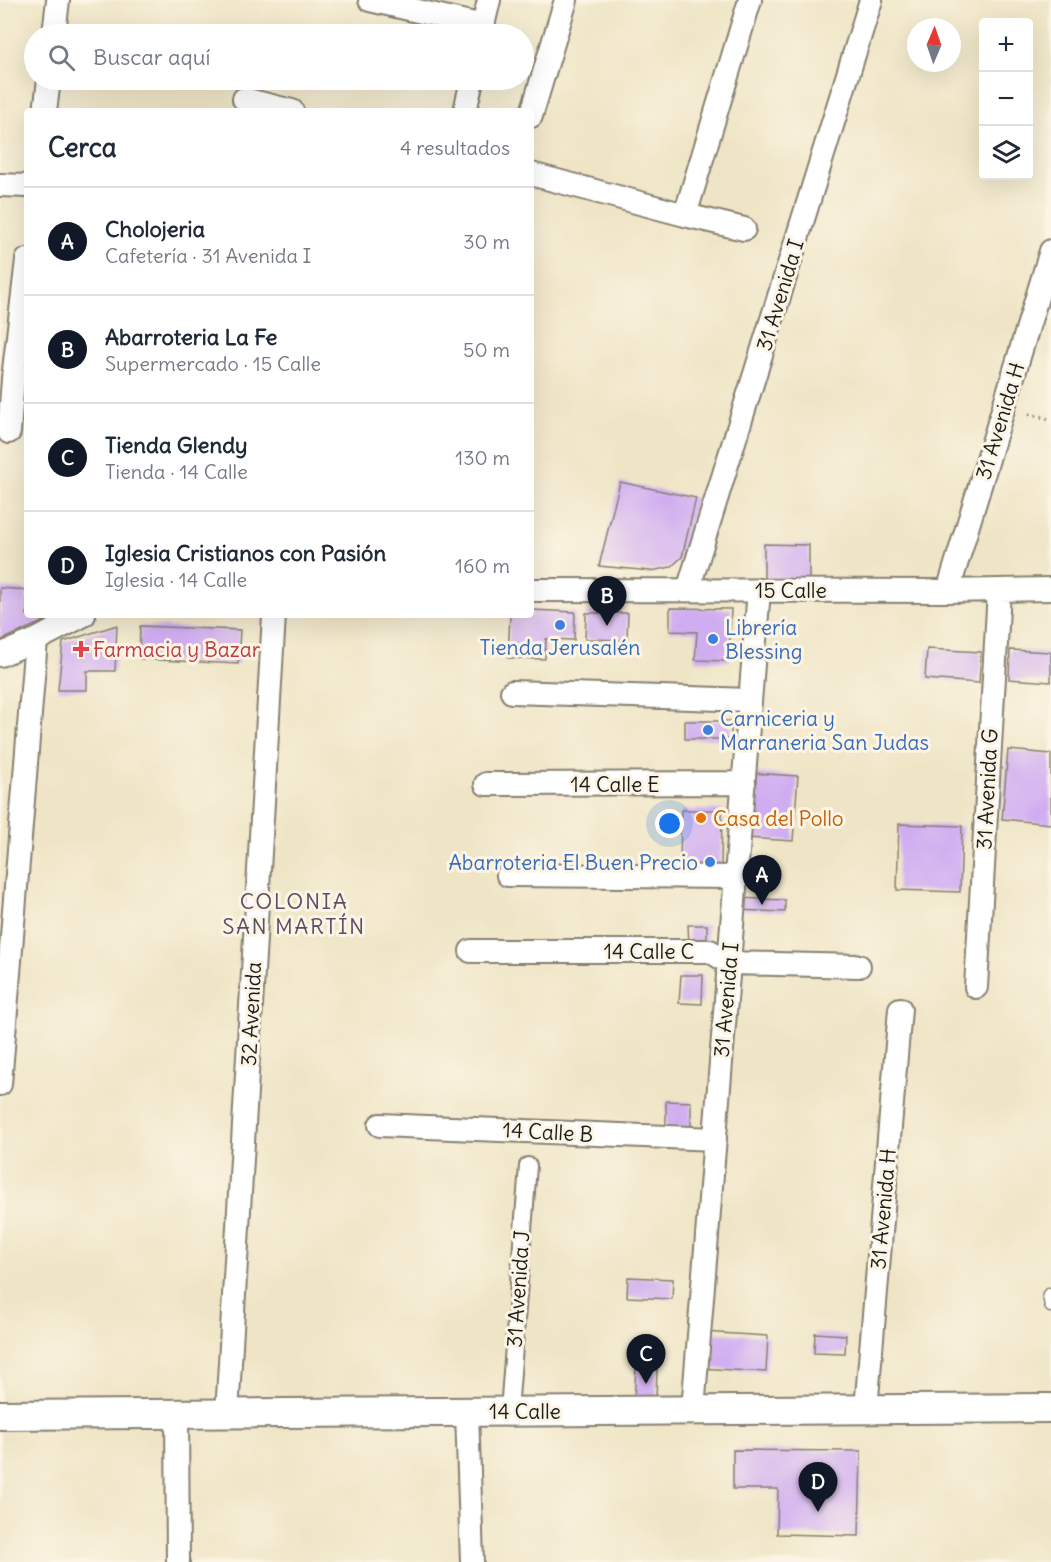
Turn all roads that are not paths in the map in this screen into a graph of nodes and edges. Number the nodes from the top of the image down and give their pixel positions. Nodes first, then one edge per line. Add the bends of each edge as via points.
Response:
1 (58, 0) edge
2 (370, 0) edge
3 (489, 0) edge
4 (566, 0) edge
5 (750, 0) edge
6 (871, 0) edge
7 (55, 24) edge
8 (460, 24) edge
9 (483, 24) edge
10 (48, 90) edge
11 (470, 90) edge
12 (244, 99) dead end
13 (45, 108) edge
14 (280, 108) edge
15 (466, 108) edge
16 (533, 108) edge
17 (534, 175) edge
18 (0, 184) edge
19 (24, 186) edge
20 (685, 215) junction
21 (744, 229) dead end
22 (1051, 251) edge
23 (24, 285) edge
24 (13, 377) edge
25 (9, 432) dead end
26 (1051, 589) edge
27 (534, 590) edge
28 (688, 590) junction
29 (759, 590) junction
30 (948, 591) junction
31 (999, 591) junction
32 (78, 618) edge
33 (274, 618) edge
34 (36, 640) junction
35 (0, 655) edge
36 (512, 692) dead end
37 (750, 700) junction
38 (744, 783) junction
39 (486, 784) dead end
40 (508, 875) dead end
41 (736, 878) junction
42 (471, 951) dead end
43 (729, 963) junction
44 (860, 966) dead end
45 (976, 987) dead end
46 (900, 1009) dead end
47 (0, 1084) edge
48 (380, 1125) dead end
49 (715, 1139) junction
50 (528, 1166) dead end
51 (866, 1408) junction
52 (1051, 1408) edge
53 (693, 1410) junction
54 (467, 1412) junction
55 (509, 1412) junction
56 (177, 1414) junction
57 (227, 1414) junction
58 (0, 1416) edge
59 (178, 1562) edge
60 (472, 1562) edge

1 - 7 street
2 - 8 street
3 - 9 street
4 - 16 street
5 - 20 street
6 - 28 street, 31 Avenida I
10 - 13 street
11 - 15 street
12 - 14 street
17 - 20 street
18 - 19 street
20 - 21 street
22 - 30 street, 31 Avenida H
23 - 24 street
24 - 25 street
26 - 31 street, 15 Calle
27 - 28 street, 15 Calle
28 - 29 street, 15 Calle
29 - 30 street, 15 Calle
29 - 37 street, 31 Avenida I
30 - 31 street, 15 Calle
31 - 45 street, 31 Avenida G
32 - 34 street
33 - 57 street, 32 Avenida
34 - 35 street
34 - 47 street
36 - 37 street
37 - 38 street, 31 Avenida I
38 - 39 street, 14 Calle E
38 - 41 street, 31 Avenida I
40 - 41 street
41 - 43 street, 31 Avenida I
42 - 43 street, 14 Calle C via 710,951
43 - 44 street, 14 Calle C
43 - 49 street, 31 Avenida I
46 - 51 street, 31 Avenida H
48 - 49 street, 14 Calle B
49 - 53 street, 31 Avenida I
50 - 55 street, 31 Avenida J
51 - 52 street, 14 Calle
51 - 53 street, 14 Calle
53 - 55 street, 14 Calle
54 - 55 street, 14 Calle
54 - 57 street, 14 Calle
54 - 60 street
56 - 57 street, 14 Calle
56 - 58 street, 14 Calle
56 - 59 street

